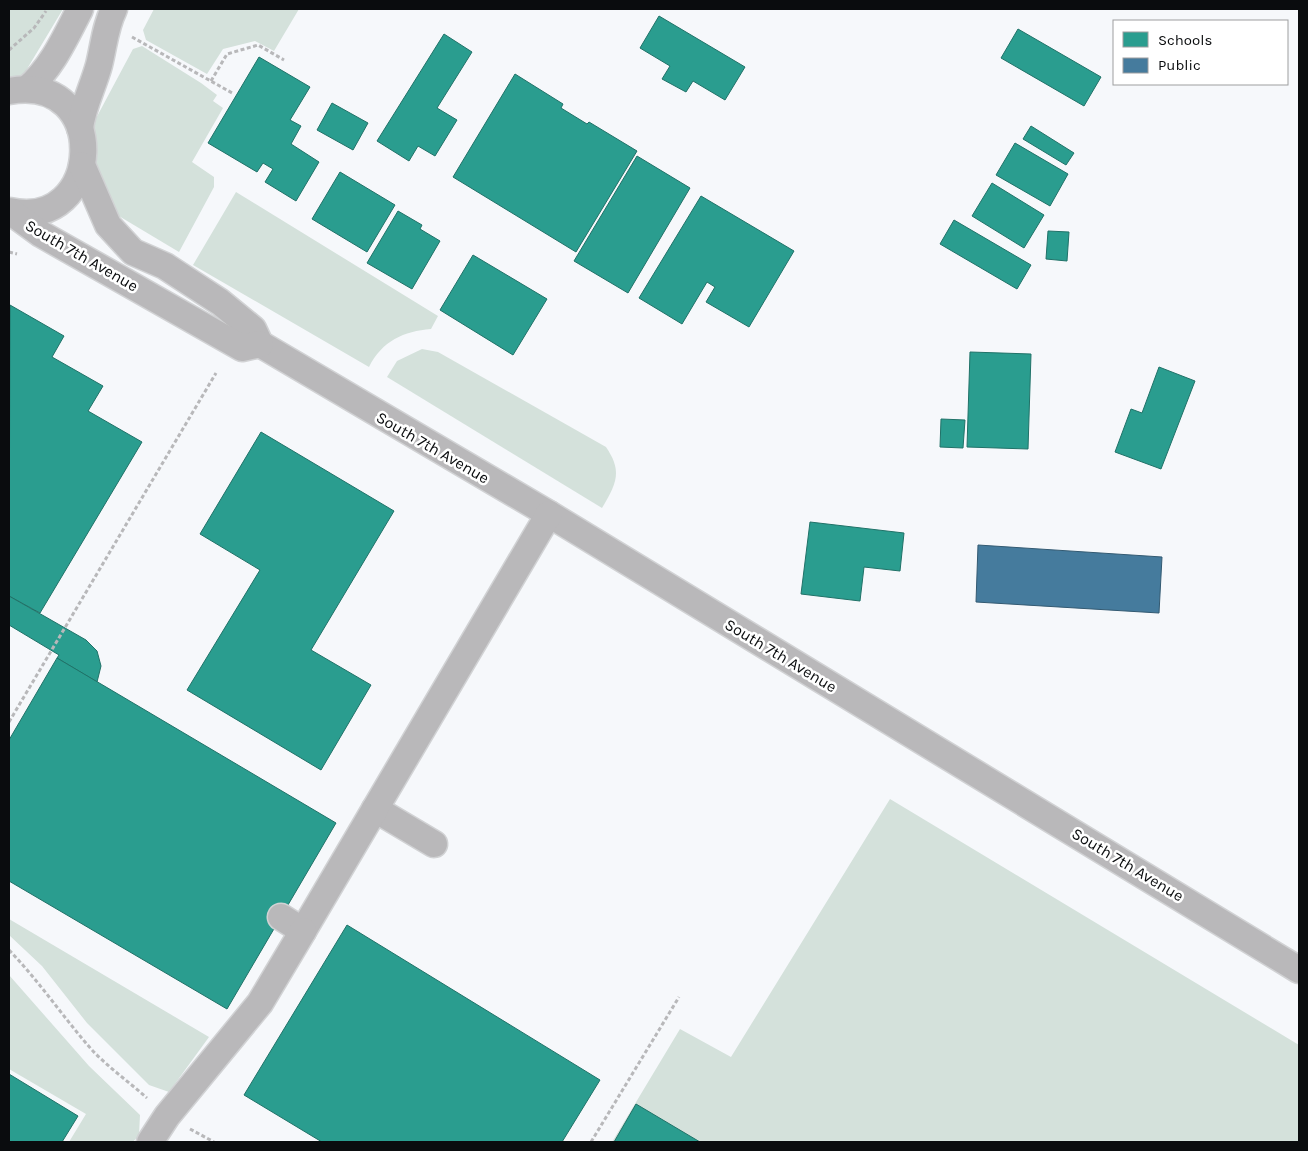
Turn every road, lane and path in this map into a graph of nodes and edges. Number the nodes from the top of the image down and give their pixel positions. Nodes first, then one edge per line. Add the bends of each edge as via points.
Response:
1 (48, 9) edge
2 (80, 9) edge
3 (114, 9) edge
4 (129, 35) dead end
5 (9, 50) edge
6 (284, 60) dead end
7 (211, 81) junction
8 (18, 90) edge
9 (234, 94) dead end
10 (80, 128) junction
11 (82, 165) junction
12 (10, 212) edge
13 (9, 252) edge
14 (17, 254) dead end
15 (260, 344) junction
16 (216, 373) dead end
17 (548, 514) junction
18 (9, 722) edge
19 (375, 809) junction
20 (434, 844) dead end
21 (281, 918) dead end
22 (303, 931) junction
23 (9, 950) edge
24 (1299, 970) edge
25 (679, 997) dead end
26 (167, 1116) junction
27 (150, 1142) edge
28 (591, 1142) edge

1 - 5 path via 34,28
2 - 8 street via 46,70
3 - 10 street via 83,107
4 - 7 path
6 - 7 path via 258,45 227,54
7 - 9 path
8 - 10 street via 42,91 61,101 75,116
10 - 11 street via 85,157
11 - 12 street via 79,177 67,194 50,207 31,213
11 - 15 street, South 7th Avenue via 108,226 133,252 164,266 220,302 253,329
12 - 15 street, South 7th Avenue via 41,234 242,348
13 - 14 path
15 - 17 street, South 7th Avenue
16 - 18 path
17 - 19 street
17 - 24 street, South 7th Avenue
19 - 20 street
19 - 22 street
21 - 22 street
22 - 26 street via 260,1003
23 - 26 path via 94,1052
25 - 28 path
26 - 27 street

